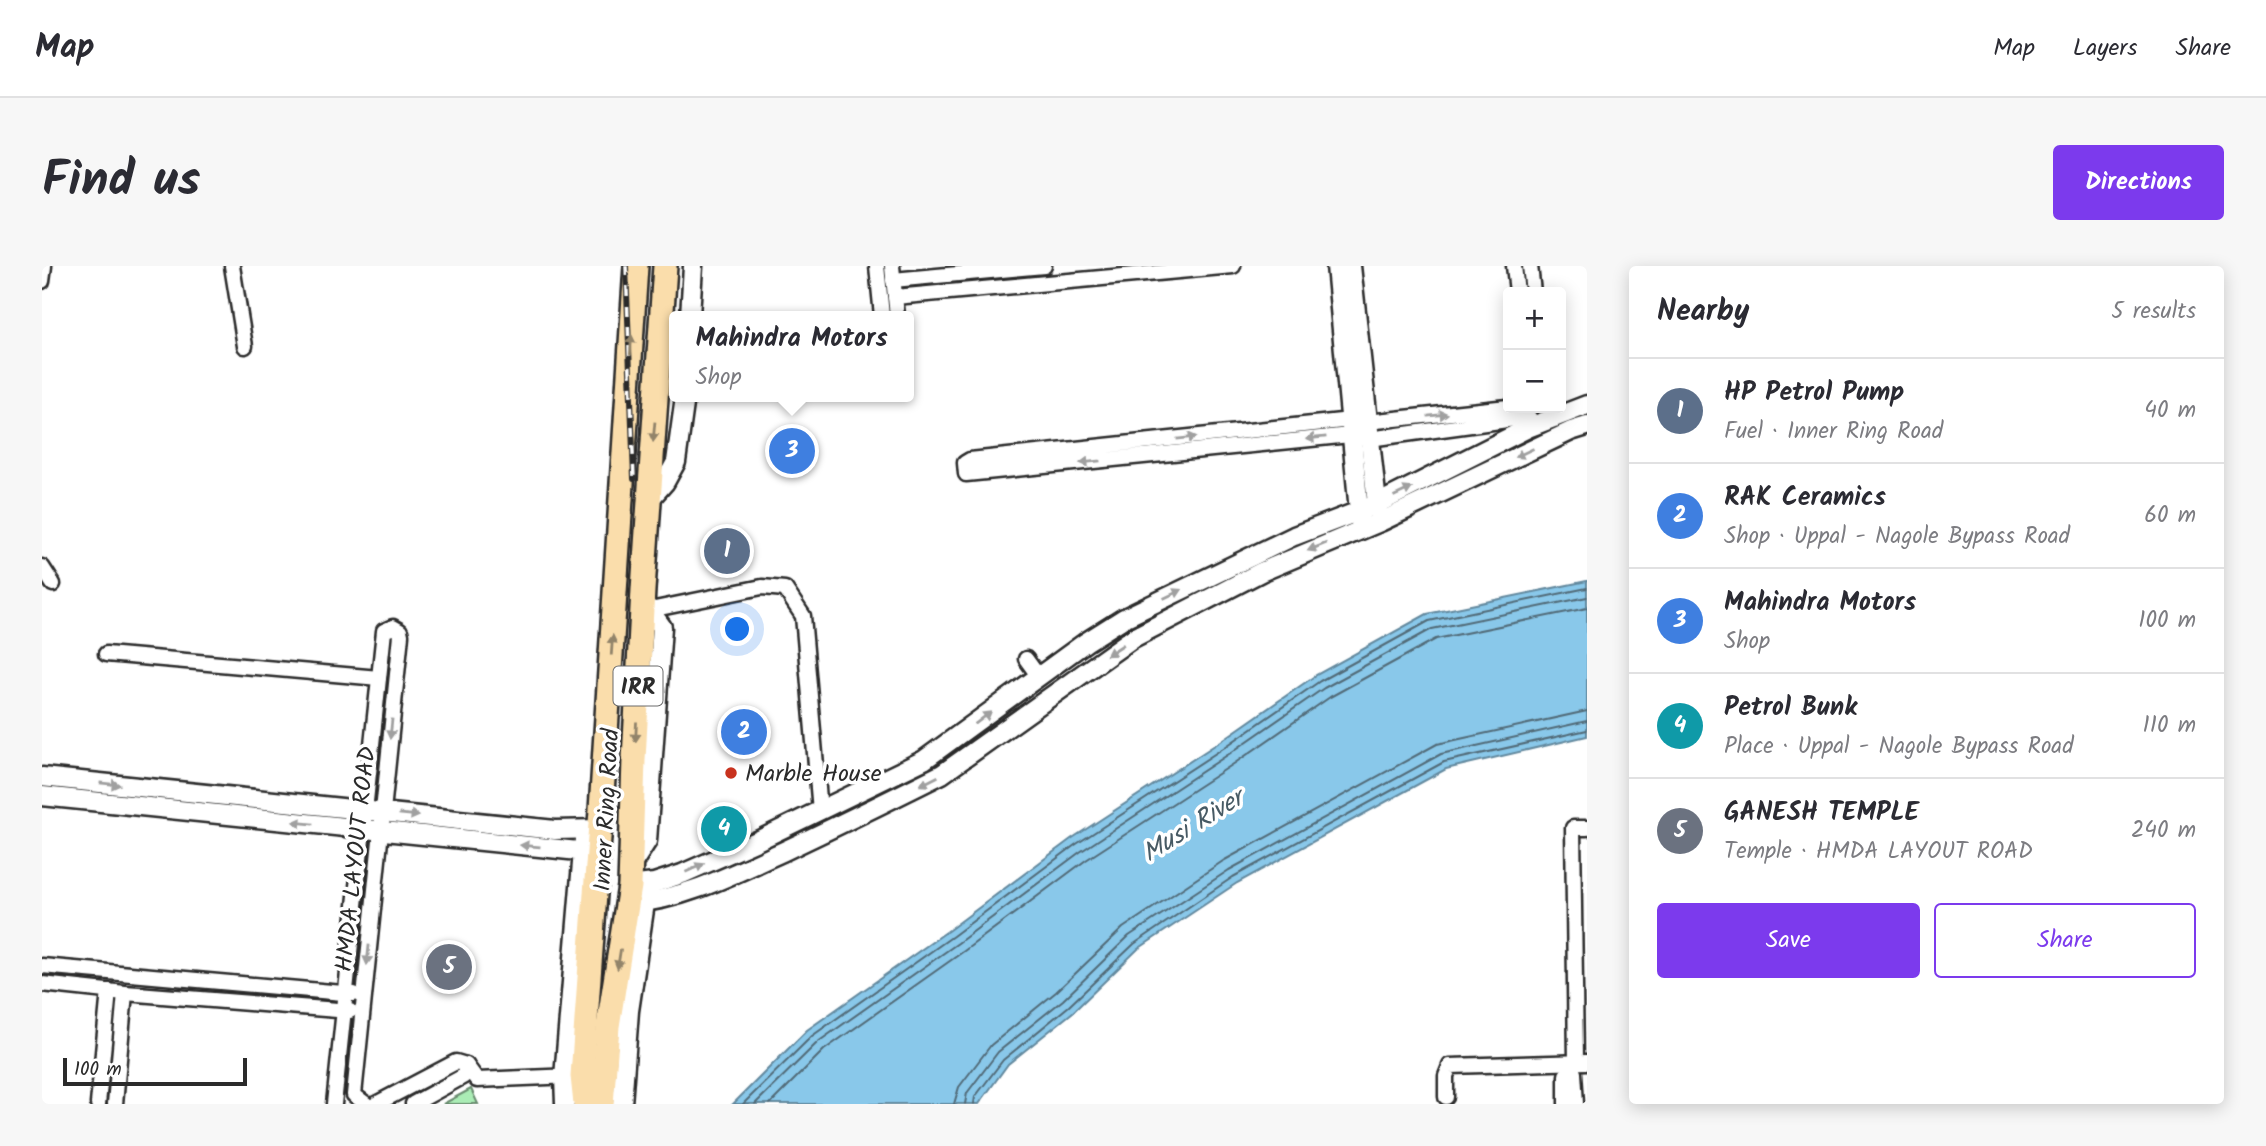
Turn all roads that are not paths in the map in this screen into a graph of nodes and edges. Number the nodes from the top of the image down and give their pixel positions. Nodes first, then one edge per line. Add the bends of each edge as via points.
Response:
1 (44, 266) edge
2 (232, 266) edge
3 (636, 266) edge
4 (665, 266) edge
5 (693, 266) edge
6 (877, 266) edge
7 (1044, 266) edge
8 (1233, 266) edge
9 (1336, 266) edge
10 (1351, 266) edge
11 (1514, 266) edge
12 (1530, 266) edge
13 (893, 273) edge
14 (42, 281) edge
15 (1516, 287) edge
16 (1532, 287) edge
17 (895, 297) junction
18 (691, 311) edge
19 (882, 311) edge
20 (896, 311) edge
21 (245, 346) dead end
22 (684, 402) edge
23 (1587, 405) edge
24 (1503, 408) edge
25 (1566, 409) edge
26 (1548, 413) edge
27 (1529, 417) edge
28 (1587, 426) edge
29 (1359, 429) junction
30 (1552, 440) junction
31 (649, 500) junction
32 (1369, 517) junction
33 (42, 567) edge
34 (53, 584) dead end
35 (646, 606) junction
36 (106, 654) dead end
37 (1026, 659) dead end
38 (1039, 677) junction
39 (379, 678) junction
40 (396, 678) junction
41 (42, 777) edge
42 (42, 796) edge
43 (374, 811) junction
44 (820, 811) junction
45 (1587, 828) edge
46 (592, 829) junction
47 (372, 830) junction
48 (590, 852) junction
49 (635, 889) junction
50 (42, 966) edge
51 (140, 975) junction
52 (42, 984) edge
53 (109, 991) junction
54 (346, 993) junction
55 (132, 994) junction
56 (364, 994) junction
57 (344, 1011) junction
58 (362, 1012) junction
59 (1577, 1063) edge
60 (466, 1065) junction
61 (573, 1076) junction
62 (1446, 1097) dead end
63 (98, 1104) edge
64 (116, 1104) edge
65 (334, 1104) edge
66 (366, 1104) edge
67 (376, 1104) edge
68 (413, 1104) edge
69 (565, 1104) edge
70 (585, 1104) edge
71 (603, 1104) edge
72 (622, 1104) edge
73 (1566, 1104) edge
74 (1576, 1104) edge

1 - 14 street
2 - 21 street
46 -> 3 highway, Inner Ring Road / IRR
4 -> 31 highway, Inner Ring Road / IRR
5 - 18 street
6 - 19 street
7 - 13 street
8 - 17 street
9 - 29 street
10 - 29 street
11 - 15 street
12 - 16 street
13 - 17 street
17 - 20 street
22 - 31 street via 676,462
23 - 25 street
29 -> 24 street
26 - 27 street
26 - 30 street
27 - 29 street
32 -> 27 street
28 - 30 street
29 -> 29 street via 969,475 965,474 965,463 970,460
29 - 32 street
30 -> 32 street
31 - 35 highway, Inner Ring Road / IRR
38 -> 32 street via 1124,618 1294,536
32 -> 49 street via 1133,638 942,774 686,893
33 - 34 street
35 - 44 street via 762,587 785,589 803,616
35 - 49 highway, Inner Ring Road / IRR via 634,760
36 - 39 street
37 - 38 street
44 -> 38 street via 932,755
39 - 40 street
39 - 40 street, HMDA LAYOUT ROAD via 384,631 393,627 400,631
39 - 43 street
40 -> 43 street, HMDA LAYOUT ROAD
41 -> 43 street
47 -> 42 street
43 -> 46 street via 555,830
43 - 47 street
49 -> 44 street via 682,874
45 - 59 street via 1573,828
46 - 48 highway, Inner Ring Road / IRR
48 -> 47 street
47 - 54 street
47 -> 56 street, HMDA LAYOUT ROAD
48 - 61 highway, Inner Ring Road / IRR
49 -> 71 highway, Inner Ring Road / IRR via 608,1026
49 - 72 street
50 - 51 street
51 - 54 street
51 - 55 street
52 - 53 street
53 - 55 street
53 - 63 street
54 - 56 street
54 - 57 street
55 - 57 street
55 - 64 street
56 - 58 street, HMDA LAYOUT ROAD
57 - 58 street
57 - 65 street
58 - 66 street, HMDA LAYOUT ROAD via 354,1095
59 - 62 street via 1450,1066
59 - 73 street via 1566,1074
59 - 74 street
60 - 61 street via 477,1080
60 - 67 street via 456,1062
60 - 68 street via 464,1076
61 - 69 street
61 - 70 highway, Inner Ring Road / IRR

